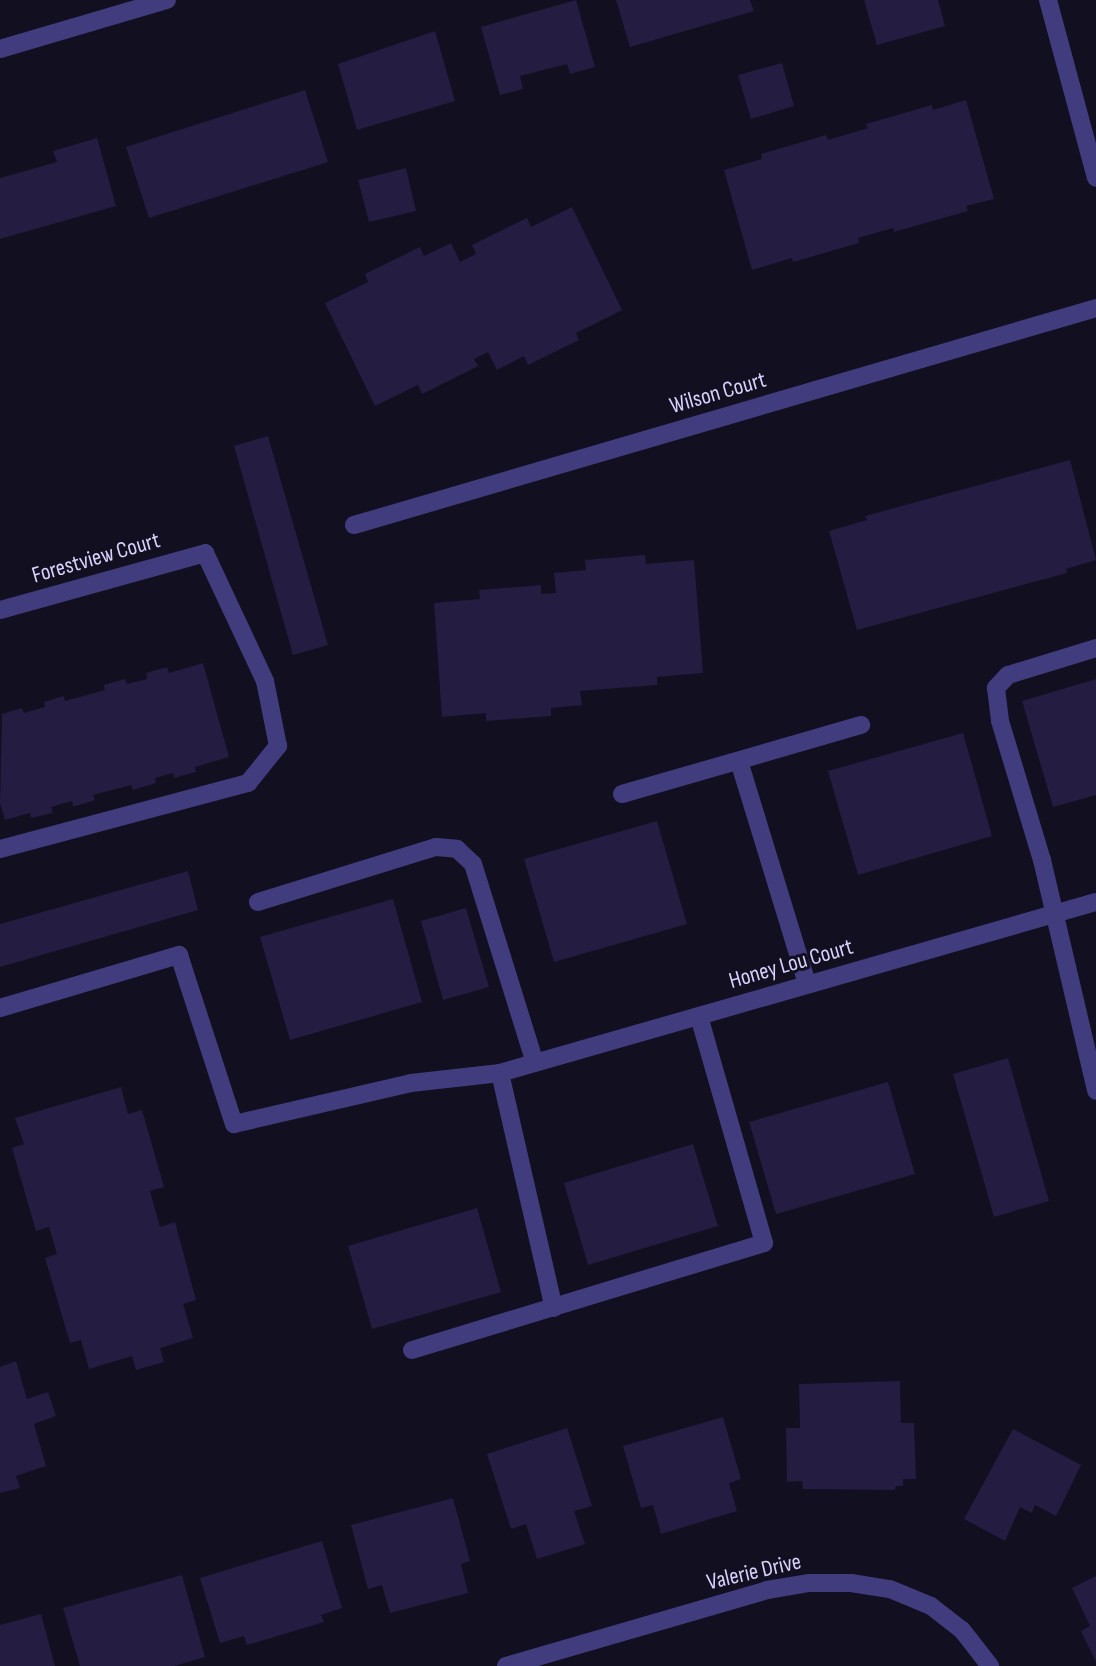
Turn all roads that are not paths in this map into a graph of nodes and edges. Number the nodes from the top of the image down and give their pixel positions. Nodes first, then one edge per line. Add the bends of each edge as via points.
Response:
1 (167, 0) edge
2 (1048, 0) edge
3 (0, 49) edge
4 (1096, 178) edge
5 (1096, 308) edge
6 (354, 525) dead end
7 (0, 610) edge
8 (1096, 648) edge
9 (861, 725) dead end
10 (739, 761) junction
11 (622, 794) dead end
12 (0, 849) edge
13 (258, 902) dead end
14 (1096, 902) edge
15 (1056, 914) junction
16 (807, 984) junction
17 (0, 1007) edge
18 (699, 1016) junction
19 (535, 1063) junction
20 (500, 1073) junction
21 (1096, 1091) edge
22 (554, 1308) junction
23 (412, 1350) dead end
24 (506, 1666) edge
25 (990, 1666) edge

1 - 3 street
2 - 4 street
5 - 6 street, Wilson Court
7 - 12 street, Forestview Court via 205,553 265,681 278,746 248,783
8 - 15 street via 1008,675 996,688 1000,720
9 - 10 street
10 - 11 street
10 - 16 street
13 - 19 street via 436,847 457,849 473,864
14 - 15 street, Honey Lou Court
15 - 16 street, Honey Lou Court
15 - 21 street
16 - 18 street, Honey Lou Court
17 - 20 street, Honey Lou Court via 179,955 234,1124 411,1083
18 - 19 street, Honey Lou Court
18 - 22 street via 764,1243
19 - 20 street, Honey Lou Court
20 - 22 street
22 - 23 street
24 - 25 street, Valerie Drive via 767,1590 851,1583 890,1588 931,1606 962,1630

